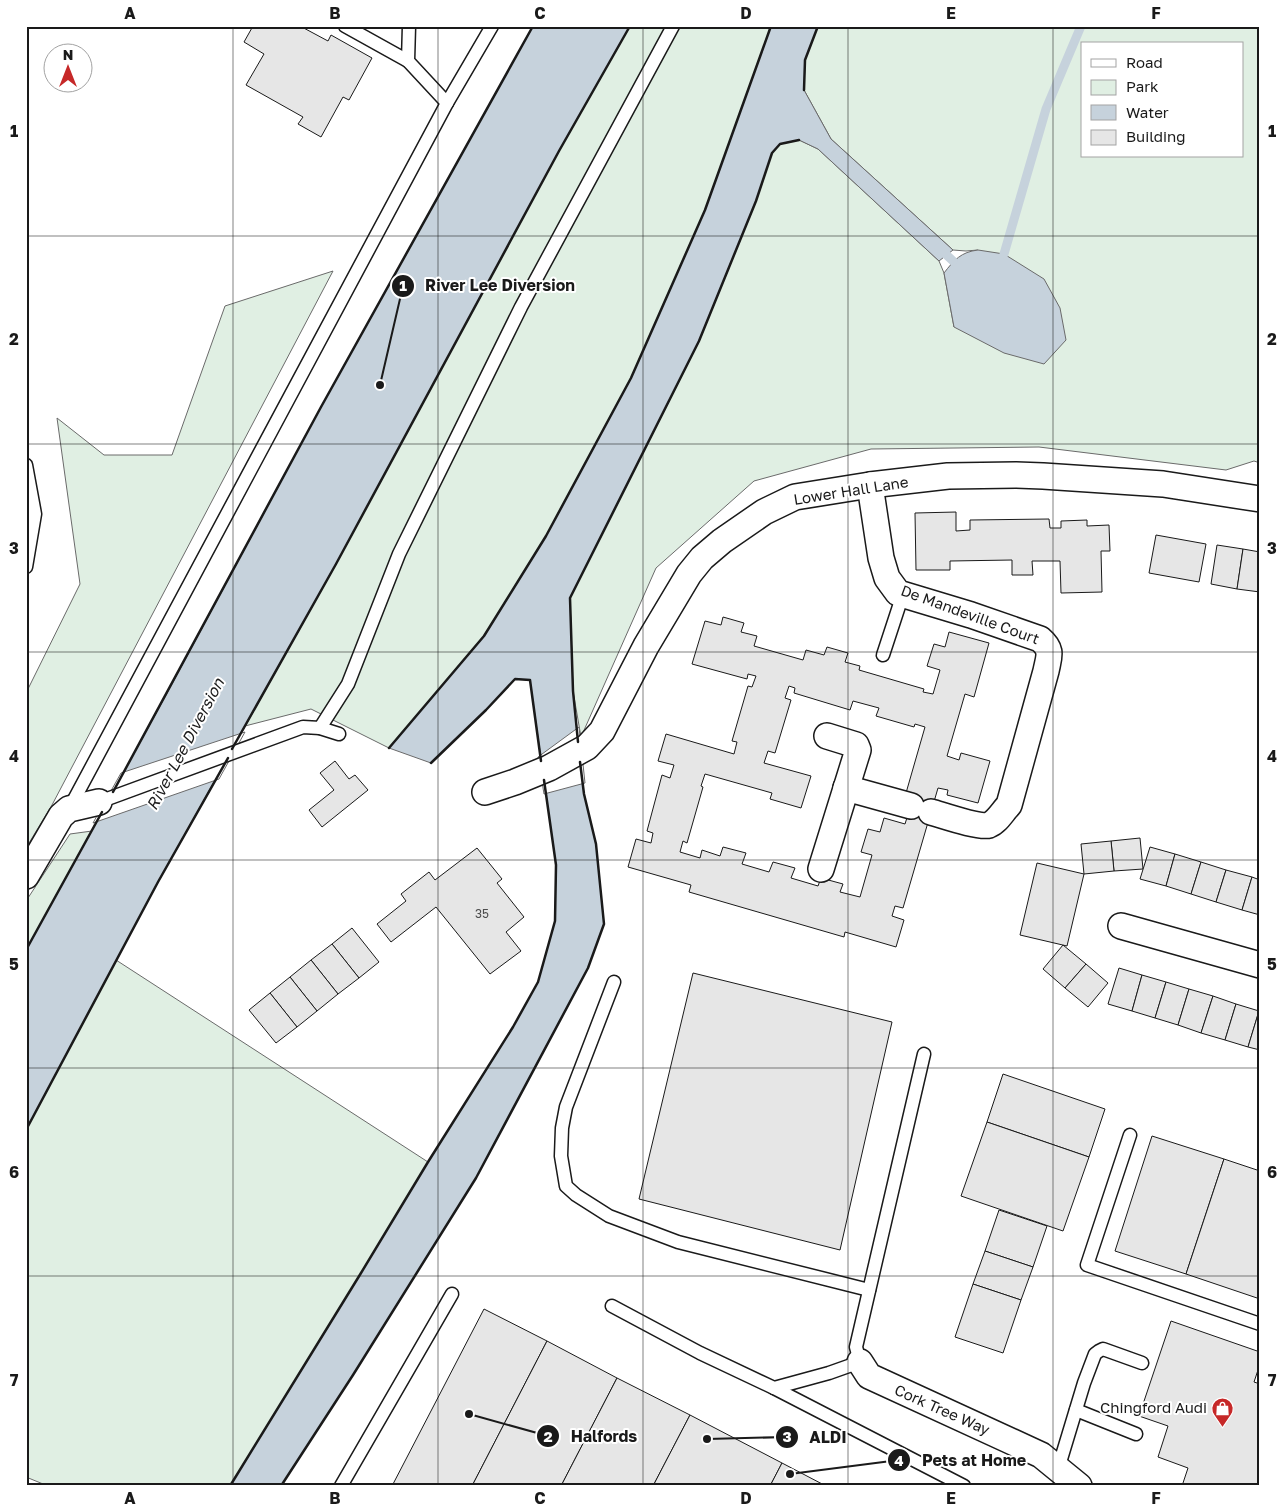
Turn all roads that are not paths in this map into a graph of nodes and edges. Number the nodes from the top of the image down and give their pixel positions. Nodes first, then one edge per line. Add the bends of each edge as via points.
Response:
1 (345, 26) edge
2 (409, 26) edge
3 (492, 26) edge
4 (673, 26) edge
5 (408, 60) junction
6 (447, 103) junction
7 (26, 465) edge
8 (870, 485) junction
9 (1260, 499) edge
10 (26, 567) edge
11 (902, 594) junction
12 (883, 655) dead end
13 (320, 728) junction
14 (339, 734) dead end
15 (827, 736) dead end
16 (846, 788) junction
17 (485, 792) dead end
18 (99, 802) joint
19 (69, 809) junction
20 (821, 869) dead end
21 (26, 876) edge
22 (1121, 926) dead end
23 (1260, 965) edge
24 (614, 982) dead end
25 (924, 1054) dead end
26 (1130, 1134) dead end
27 (869, 1290) junction
28 (452, 1294) dead end
29 (612, 1306) dead end
30 (1260, 1324) edge
31 (860, 1362) junction
32 (1142, 1363) dead end
33 (774, 1388) junction
34 (1076, 1410) junction
35 (1136, 1434) dead end
36 (1058, 1469) junction
37 (341, 1486) edge
38 (964, 1486) edge
39 (1079, 1486) edge

1 - 5 lane
2 - 5 lane
3 - 6 lane
4 - 13 lane via 512,324 399,554 348,684
5 - 6 lane
6 - 19 lane
7 - 10 lane via 35,514
8 - 9 street, Lower Hall Lane via 948,476 1044,476 1163,484
8 - 11 street, De Mandeville Court via 881,558 887,578
8 - 17 street, Lower Hall Lane via 795,497 764,512 722,541 689,574 646,646 602,731 587,747 539,773
11 - 12 lane
11 - 16 street, De Mandeville Court via 1040,638 1048,646 1050,654 1009,805 989,825 979,825
13 - 14 lane
13 - 18 lane via 304,727
15 - 16 street via 856,745 858,750
16 - 20 street
18 - 19 street
19 - 21 street via 61,816
22 - 23 street
24 - 27 lane via 566,1107 561,1156 566,1186 608,1216 670,1239
25 - 27 lane
26 - 30 lane via 1087,1265
27 - 31 lane via 856,1347
28 - 37 lane
29 - 33 lane
31 - 33 lane via 830,1374
31 - 36 street, Cork Tree Way via 869,1376 1020,1445
32 - 34 lane via 1103,1349 1098,1351
33 - 38 lane
34 - 35 lane
34 - 36 lane
36 - 39 street, Cork Tree Way

